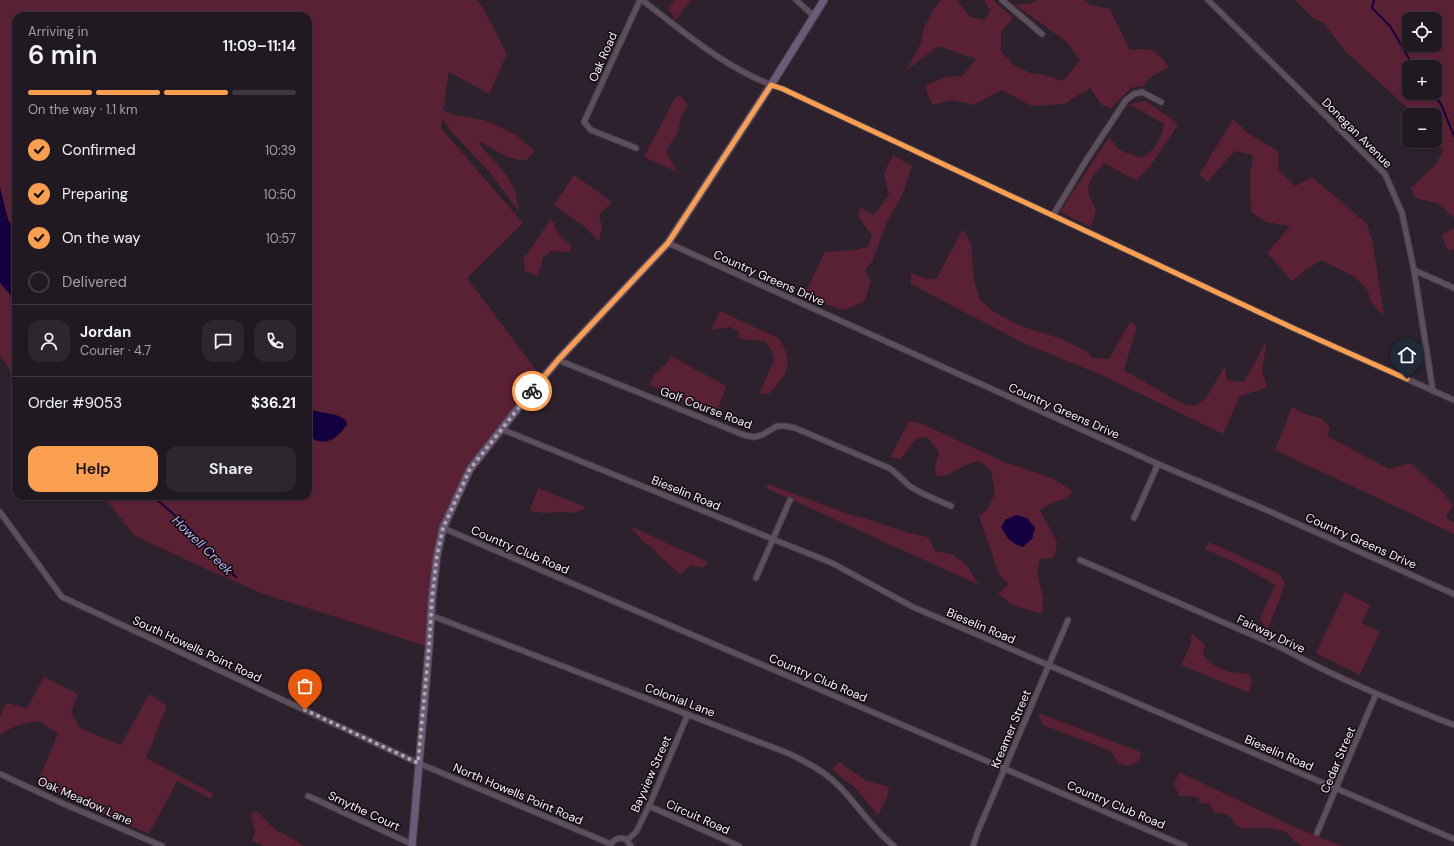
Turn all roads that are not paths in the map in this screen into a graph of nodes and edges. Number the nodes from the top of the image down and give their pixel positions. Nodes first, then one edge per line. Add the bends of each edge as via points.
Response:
1 (641, 0) edge
2 (796, 0) edge
3 (824, 0) edge
4 (1002, 0) edge
5 (1208, 0) edge
6 (814, 17) junction
7 (1042, 34) dead end
8 (771, 85) junction
9 (1161, 102) dead end
10 (636, 148) dead end
11 (1053, 215) junction
12 (668, 243) junction
13 (1414, 270) junction
14 (1454, 288) edge
15 (558, 360) junction
16 (1433, 391) junction
17 (1454, 400) edge
18 (502, 430) junction
19 (1158, 464) junction
20 (790, 500) dead end
21 (951, 506) dead end
22 (0, 512) edge
23 (1134, 518) dead end
24 (443, 528) junction
25 (774, 539) junction
26 (1080, 560) dead end
27 (756, 578) dead end
28 (1454, 594) edge
29 (430, 615) junction
30 (1068, 620) dead end
31 (1048, 665) junction
32 (1376, 694) junction
33 (688, 714) junction
34 (1454, 726) edge
35 (418, 763) junction
36 (1005, 768) junction
37 (0, 774) edge
38 (1336, 788) junction
39 (308, 796) dead end
40 (649, 806) junction
41 (1317, 833) dead end
42 (1454, 839) edge
43 (627, 840) junction
44 (412, 845) edge
45 (611, 845) edge
46 (162, 846) edge
47 (631, 846) edge
48 (739, 846) edge
49 (894, 846) edge
50 (973, 846) edge
51 (1185, 846) edge

1 - 8 street via 704,48 757,80
1 - 10 street, Oak Road via 584,122 591,130
2 - 6 street
3 - 6 main road
4 - 7 street
5 - 13 street, Donegan Avenue via 1385,174 1402,213
6 - 8 main road
8 - 11 street
8 - 12 main road
9 - 11 street via 1142,92 1126,100
11 - 16 street
12 - 15 main road
12 - 19 street, Country Greens Drive
13 - 14 street
13 - 16 street, Donegan Avenue
15 - 18 main road
15 - 21 street, Golf Course Road via 744,434 754,436 777,426 795,428 889,468 917,491
16 - 17 street
18 - 24 main road via 470,469
18 - 25 street, Bieselin Road
19 - 23 street
19 - 28 street, Country Greens Drive
20 - 25 street
22 - 35 street, South Howells Point Road via 62,597
24 - 29 main road
24 - 36 street, Country Club Road
25 - 27 street
25 - 31 street, Bieselin Road via 832,563 913,607
26 - 32 street, Fairway Drive via 1280,647
29 - 33 street, Colonial Lane
29 - 35 main road
30 - 31 street, Kreamer Street
31 - 36 street, Kreamer Street
31 - 38 street, Bieselin Road
32 - 34 street, Fairway Drive
32 - 38 street, Cedar Street
33 - 40 street, Bayview Street
33 - 49 street, Colonial Lane via 790,754 826,774
35 - 44 main road
35 - 45 street, North Howells Point Road
36 - 50 street, Kreamer Street
36 - 51 street, Country Club Road
37 - 46 street, Oak Meadow Lane
38 - 41 street, Cedar Street
38 - 42 street, Bieselin Road
39 - 44 street, Smythe Court
40 - 43 street, Bayview Street via 636,832
40 - 48 street, Circuit Road
43 - 45 street via 619,838
43 - 47 street

